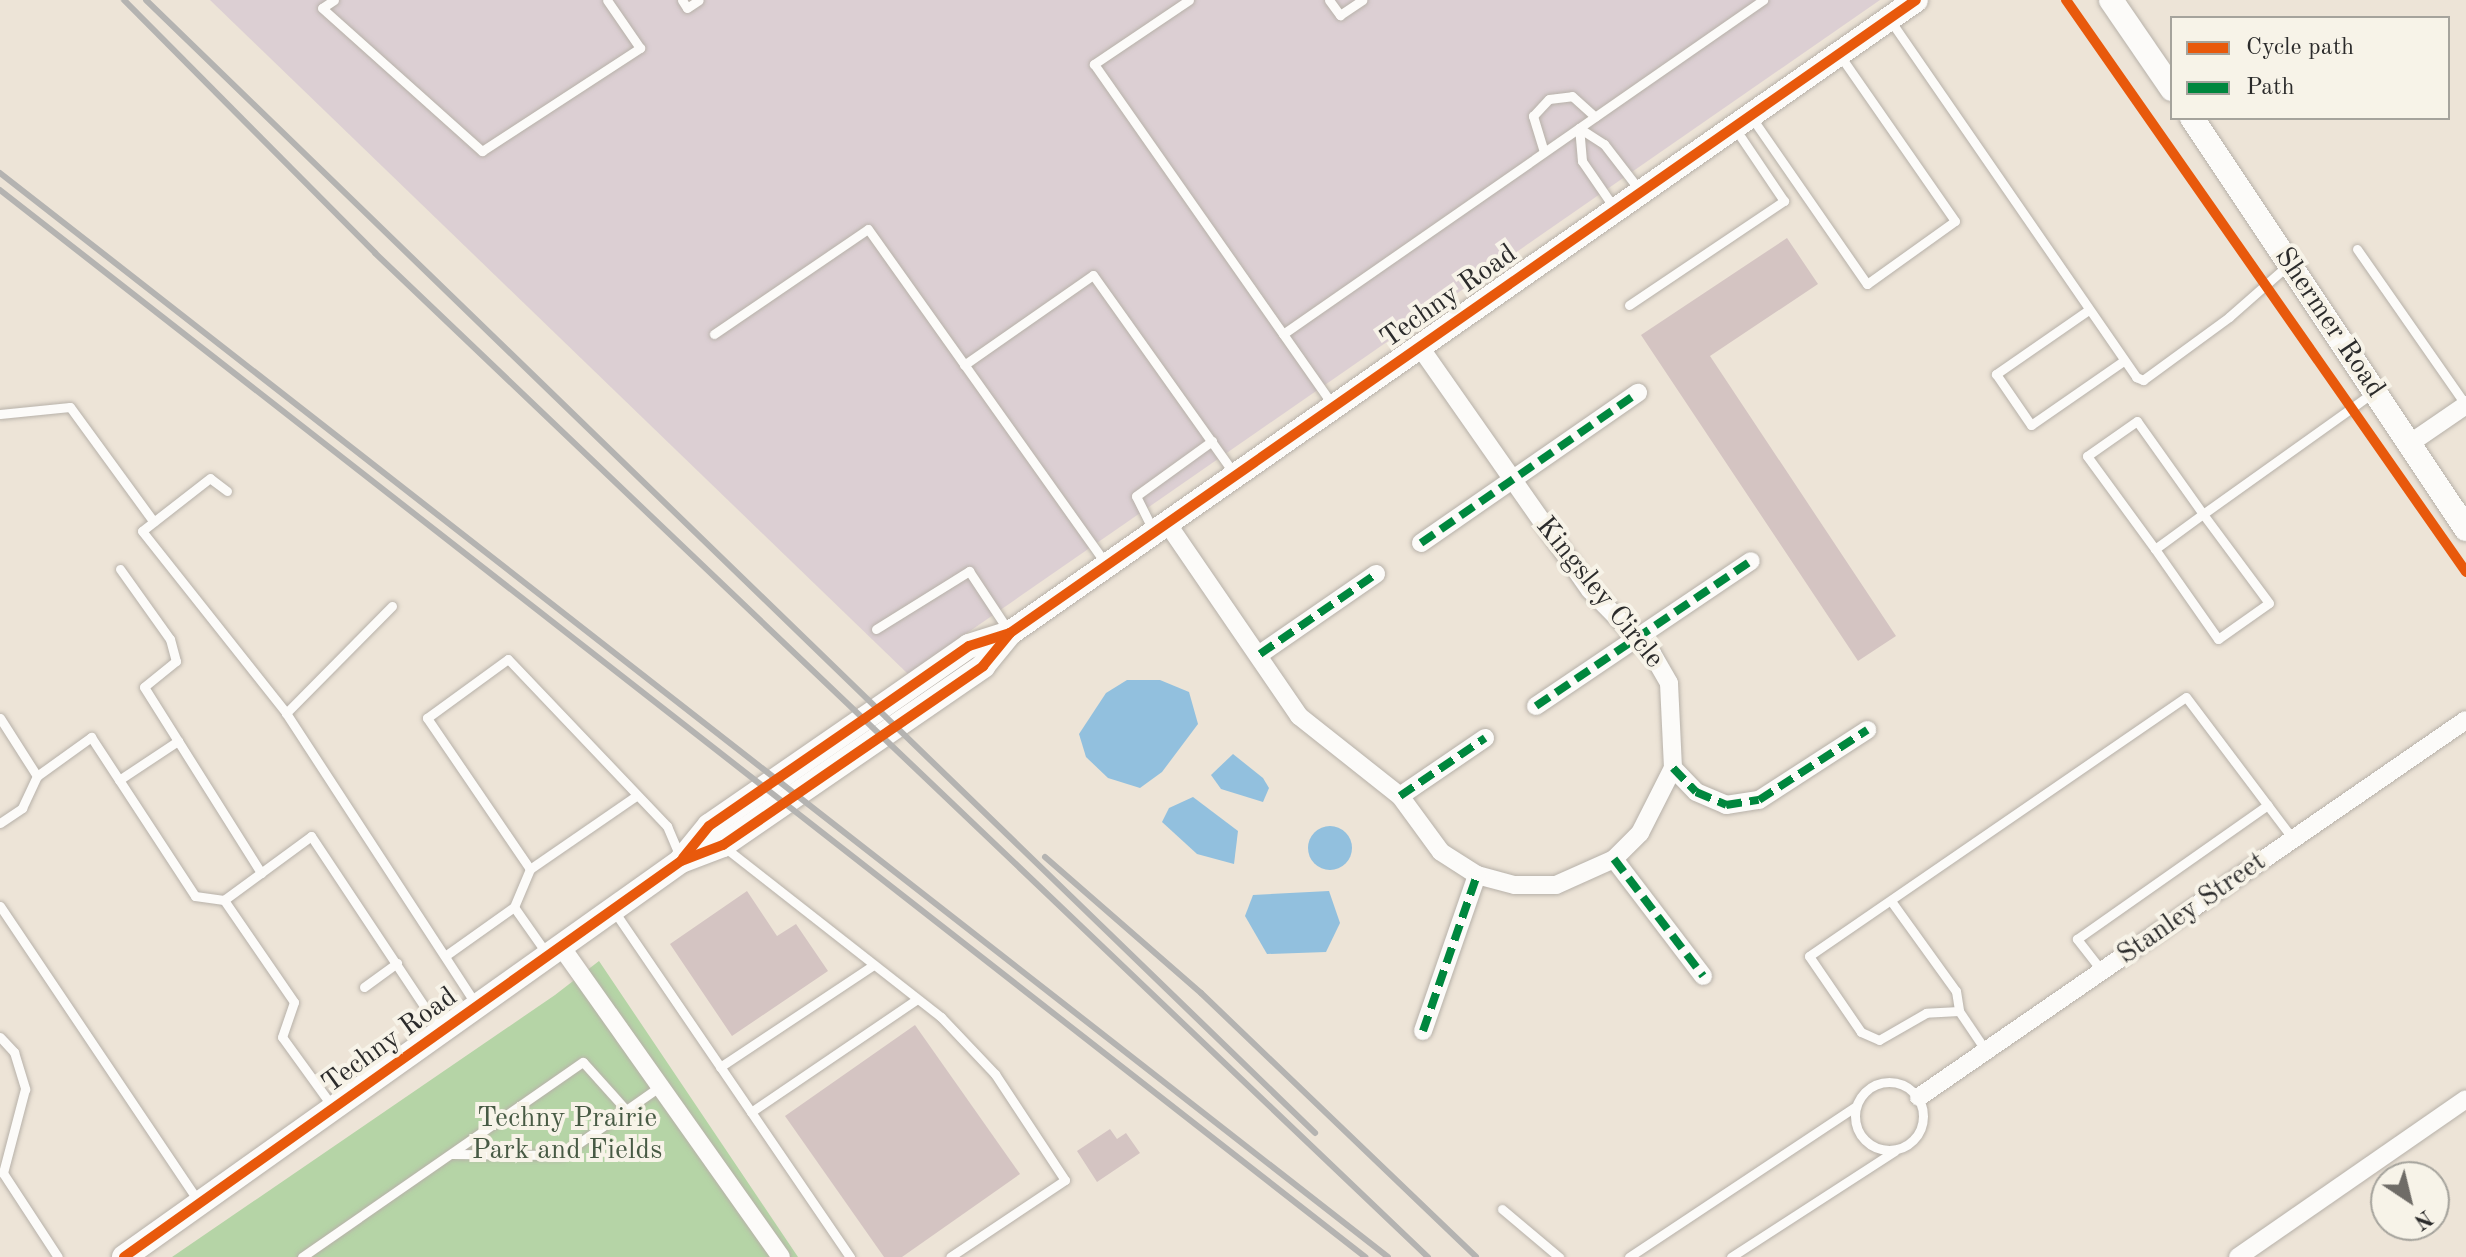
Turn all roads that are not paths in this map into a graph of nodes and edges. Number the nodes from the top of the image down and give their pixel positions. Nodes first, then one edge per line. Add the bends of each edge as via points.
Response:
1 (334, 0) edge
2 (607, 0) edge
3 (682, 0) edge
4 (699, 0) edge
5 (1189, 0) edge
6 (1329, 0) edge
7 (1362, 0) edge
8 (1763, 0) edge
9 (1916, 0) edge
10 (2111, 0) edge
11 (1889, 19) junction
12 (1839, 54) junction
13 (2170, 86) edge
14 (1595, 117) junction
15 (2193, 120) edge
16 (1742, 122) junction
17 (1579, 128) junction
18 (1544, 152) junction
19 (1641, 192) junction
20 (1615, 210) junction
21 (2357, 249) dead end
22 (2289, 263) junction
23 (1629, 305) dead end
24 (2087, 311) junction
25 (714, 334) dead end
26 (1283, 334) junction
27 (1420, 347) junction
28 (2122, 362) junction
29 (964, 365) junction
30 (2374, 392) junction
31 (1638, 393) dead end
32 (2466, 405) edge
33 (1334, 407) junction
34 (0, 414) edge
35 (1212, 441) junction
36 (2409, 444) junction
37 (1235, 475) junction
38 (1511, 480) junction
39 (227, 491) dead end
40 (2203, 514) junction
41 (154, 522) junction
42 (1161, 528) junction
43 (2466, 529) edge
44 (1421, 543) dead end
45 (2155, 549) junction
46 (1751, 561) dead end
47 (1107, 565) junction
48 (120, 569) dead end
49 (1376, 574) dead end
50 (392, 606) dead end
51 (876, 629) dead end
52 (1010, 633) junction
53 (1638, 638) junction
54 (1260, 654) junction
55 (1536, 706) dead end
56 (286, 713) junction
57 (0, 718) edge
58 (2466, 720) edge
59 (1867, 730) dead end
60 (1485, 738) dead end
61 (178, 741) junction
62 (1673, 768) junction
63 (37, 776) junction
64 (119, 780) junction
65 (636, 796) junction
66 (1400, 796) junction
67 (2268, 805) junction
68 (0, 823) edge
69 (2293, 839) junction
70 (723, 845) junction
71 (1614, 859) junction
72 (681, 861) junction
73 (530, 869) junction
74 (261, 873) junction
75 (1477, 875) junction
76 (224, 900) junction
77 (1891, 901) junction
78 (0, 906) edge
79 (514, 907) junction
80 (612, 909) junction
81 (554, 949) junction
82 (445, 956) junction
83 (397, 963) junction
84 (872, 966) junction
85 (2102, 971) junction
86 (1703, 976) dead end
87 (364, 987) dead end
88 (917, 999) junction
89 (478, 1007) junction
90 (1959, 1011) junction
91 (1423, 1031) dead end
92 (442, 1032) junction
93 (0, 1037) edge
94 (1986, 1051) junction
95 (720, 1067) junction
96 (662, 1085) junction
97 (1919, 1097) junction
98 (2466, 1099) edge
99 (1855, 1107) junction
100 (626, 1110) junction
101 (336, 1111) junction
102 (751, 1112) junction
103 (1898, 1149) junction
104 (452, 1154) junction
105 (200, 1204) junction
106 (1502, 1209) dead end
107 (58, 1257) edge
108 (124, 1257) edge
109 (302, 1257) edge
110 (781, 1257) edge
111 (850, 1257) edge
112 (950, 1257) edge
113 (1559, 1257) edge
114 (1629, 1257) edge
115 (1731, 1257) edge
116 (2238, 1257) edge

1 - 2 lane via 322,8 482,151 640,48
3 - 4 lane via 687,8
5 - 26 lane via 1094,64
6 - 7 lane via 1340,15
8 - 14 lane
9 - 11 main road, Techny Road
10 - 13 main road
11 - 12 main road, Techny Road
11 - 24 lane
12 - 16 main road, Techny Road
12 - 16 lane via 1955,221 1867,284
14 - 17 lane
14 - 18 lane via 1572,96 1549,99 1533,116
15 - 22 main road, Shermer Road
16 - 19 main road, Techny Road
16 - 23 lane via 1784,201
17 - 18 lane
17 - 19 lane via 1604,144
17 - 20 lane via 1582,161
18 - 26 lane
19 - 20 main road, Techny Road
20 - 27 main road, Techny Road
21 - 32 lane
22 - 28 lane via 2143,380
22 - 30 main road, Shermer Road
24 - 28 lane
24 - 28 lane via 1996,374 2031,425
25 - 29 lane via 868,229
26 - 33 lane
27 - 33 main road, Techny Road
27 - 38 street, Kingsley Circle
29 - 35 lane via 1093,275
29 - 47 lane
30 - 36 main road, Shermer Road
30 - 40 lane
31 - 38 street
32 - 36 street
33 - 37 main road, Techny Road
34 - 41 lane via 70,407
35 - 37 lane
35 - 42 lane via 1136,496
36 - 43 main road, Shermer Road
37 - 42 main road, Techny Road
38 - 44 street
38 - 53 street, Kingsley Circle via 1590,590
39 - 41 lane via 210,478
40 - 45 lane
40 - 45 lane via 2269,603 2218,639
40 - 45 lane via 2137,421 2087,456
41 - 56 lane via 142,531
42 - 47 main road, Techny Road
42 - 54 street, Kingsley Circle
46 - 53 street
47 - 52 main road, Techny Road
48 - 61 lane via 170,639 176,661 144,687
49 - 54 street
50 - 56 lane
51 - 52 lane via 969,571
52 - 70 main road, Techny Road via 983,666
52 - 72 main road, Techny Road via 969,646 709,826
53 - 55 street
53 - 62 street, Kingsley Circle via 1669,683
54 - 66 street, Kingsley Circle via 1299,716
56 - 82 lane
57 - 63 lane
58 - 69 street, Stanley Street
59 - 62 street via 1759,800 1726,805 1696,792
60 - 66 street
61 - 64 lane
61 - 74 lane
62 - 71 street, Kingsley Circle via 1640,833
63 - 64 lane via 91,737
63 - 68 lane via 22,808
64 - 76 lane via 195,896
65 - 72 lane via 667,826
65 - 73 lane
65 - 73 lane via 508,659 427,718
66 - 75 street, Kingsley Circle via 1441,852
67 - 69 lane
67 - 77 lane via 2186,697
67 - 85 lane via 2077,939
69 - 85 street, Stanley Street
70 - 72 main road, Techny Road
70 - 84 lane
71 - 75 street, Kingsley Circle via 1556,885
71 - 86 street
72 - 80 main road, Techny Road
73 - 79 lane
74 - 76 lane
74 - 83 lane via 311,836
75 - 91 street
76 - 101 lane via 294,1002 282,1037
77 - 90 lane via 1956,991
77 - 90 lane via 1809,956 1861,1032 1879,1040 1926,1013
78 - 105 lane
79 - 81 lane
79 - 82 lane
80 - 81 main road, Techny Road
80 - 95 lane
81 - 89 main road, Techny Road
81 - 96 street
82 - 89 lane
83 - 87 lane
83 - 92 lane
84 - 88 lane
84 - 95 lane
85 - 94 street, Stanley Street
88 - 102 lane
88 - 112 lane via 995,1074 1065,1180
89 - 92 main road, Techny Road
90 - 94 lane
92 - 101 main road, Techny Road
93 - 107 lane via 14,1052 25,1089 3,1173
94 - 97 street, Stanley Street
95 - 102 lane
96 - 100 lane
96 - 110 street
97 - 99 lane via 1901,1083 1878,1083
97 - 103 lane via 1921,1129
98 - 116 street
99 - 103 lane via 1865,1140
99 - 114 lane
100 - 104 lane via 562,1155
100 - 104 lane via 583,1062
101 - 105 main road, Techny Road
102 - 111 lane
103 - 115 lane
104 - 109 lane
105 - 108 main road, Techny Road
106 - 113 lane

